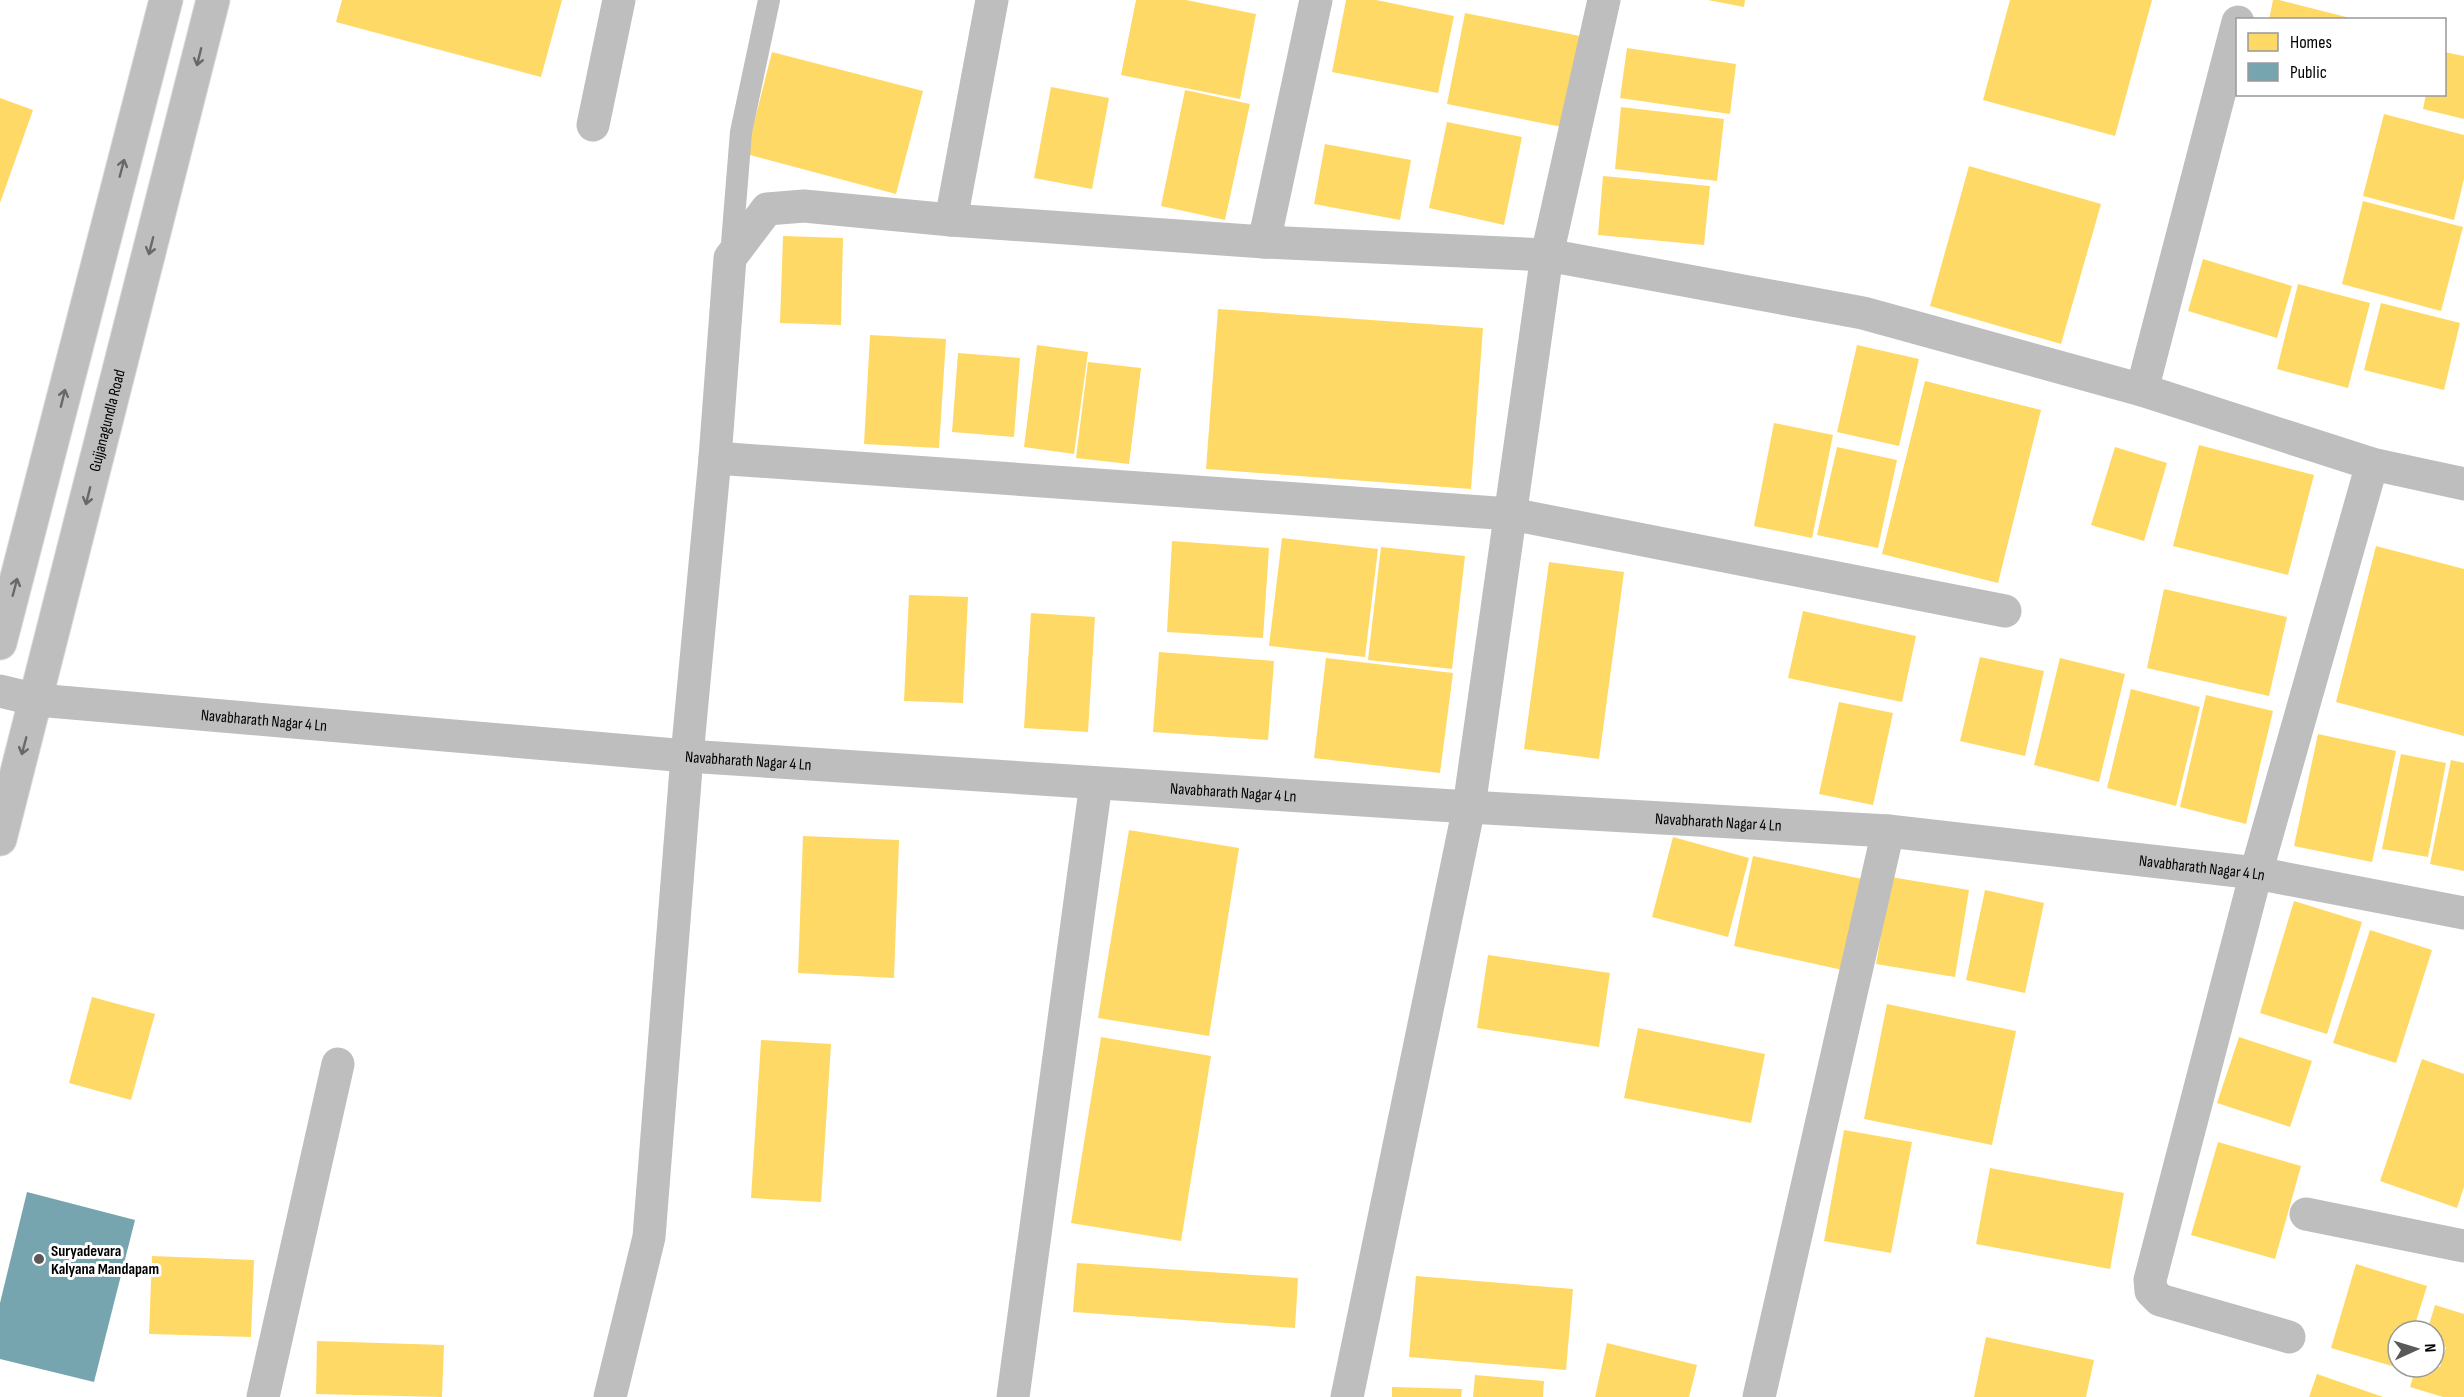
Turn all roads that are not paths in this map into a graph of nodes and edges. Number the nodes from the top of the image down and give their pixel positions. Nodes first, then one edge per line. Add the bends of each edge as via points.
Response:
1 (166, 0) edge
2 (213, 0) edge
3 (619, 0) edge
4 (769, 0) edge
5 (992, 0) edge
6 (1316, 0) edge
7 (1604, 0) edge
8 (2236, 27) edge
9 (593, 125) dead end
10 (951, 220) junction
11 (1264, 242) junction
12 (1547, 255) junction
13 (730, 258) junction
14 (2142, 390) junction
15 (715, 458) junction
16 (2372, 464) junction
17 (2462, 477) edge
18 (1511, 514) junction
19 (2005, 611) dead end
20 (0, 643) edge
21 (0, 691) edge
22 (37, 699) junction
23 (687, 756) junction
24 (1096, 783) junction
25 (1469, 807) junction
26 (1888, 831) junction
27 (0, 839) edge
28 (2256, 873) junction
29 (2464, 913) edge
30 (338, 1064) dead end
31 (2306, 1214) dead end
32 (2464, 1246) edge
33 (2289, 1337) dead end
34 (263, 1397) edge
35 (610, 1397) edge
36 (1013, 1397) edge
37 (1347, 1397) edge
38 (1760, 1397) edge

20 -> 1 street
2 -> 22 street, Gujjanagundla Road
3 - 9 street
4 - 13 lane via 741,132
5 - 10 street
6 - 11 street
7 - 12 street
8 - 14 street
10 - 11 street
10 - 13 street via 804,206 767,209
11 - 12 street
12 - 14 street via 1863,313
12 - 18 street
13 - 15 street
14 - 16 street
15 - 18 street
15 - 23 street
16 - 17 street
16 - 28 street
18 - 19 street
18 - 25 street
21 - 22 street, Navabharath Nagar 4 Ln
22 - 23 street, Navabharath Nagar 4 Ln
22 -> 27 street, Gujjanagundla Road
23 - 24 street, Navabharath Nagar 4 Ln
23 - 35 street via 649,1237
24 - 25 street, Navabharath Nagar 4 Ln
24 - 36 street
25 - 26 street, Navabharath Nagar 4 Ln
25 - 37 street
26 - 28 street, Navabharath Nagar 4 Ln
26 - 38 street
28 - 29 street, Navabharath Nagar 4 Ln
28 - 33 street via 2150,1280 2151,1291 2160,1300
30 - 34 street
31 - 32 street

